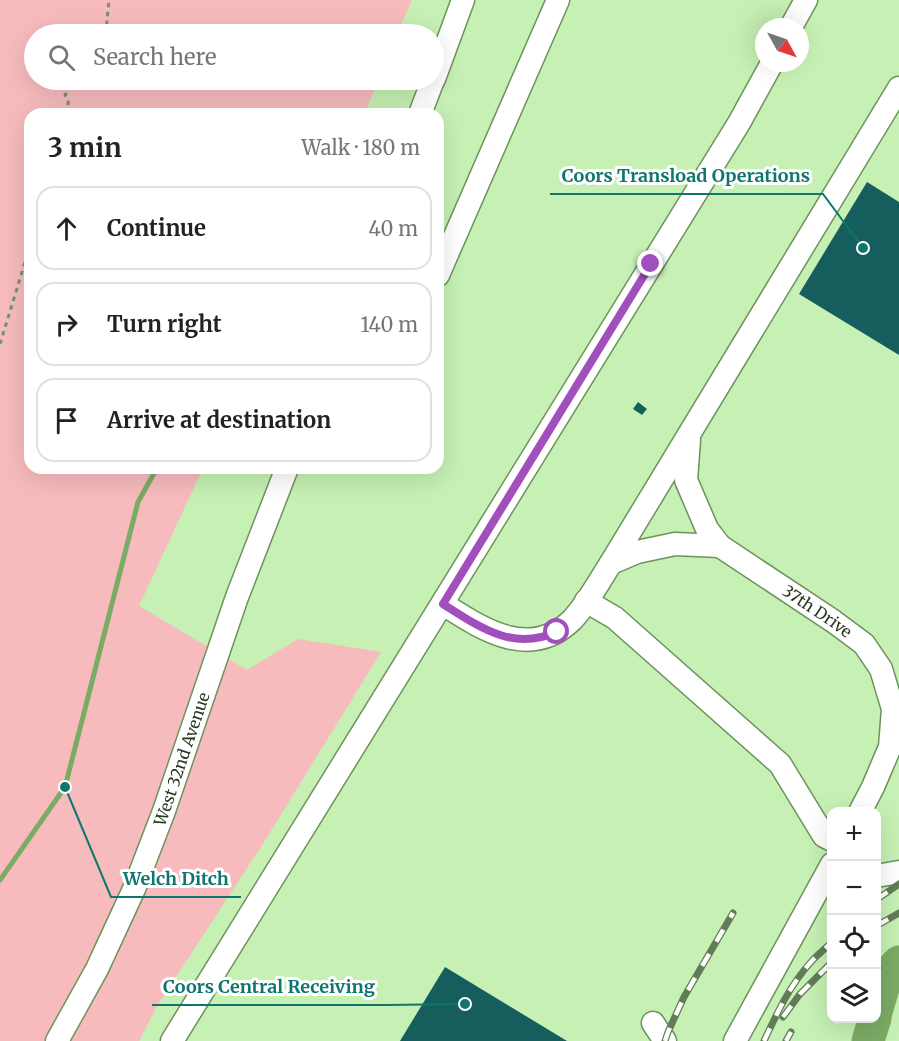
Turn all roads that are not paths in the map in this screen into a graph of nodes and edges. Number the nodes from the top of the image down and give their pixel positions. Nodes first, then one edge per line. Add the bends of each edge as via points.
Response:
1 (463, 0) edge
2 (558, 0) edge
3 (806, 0) edge
4 (796, 18) edge
5 (444, 50) edge
6 (767, 72) edge
7 (899, 88) edge
8 (429, 90) edge
9 (422, 108) edge
10 (444, 261) edge
11 (689, 435) junction
12 (285, 474) edge
13 (720, 546) junction
14 (611, 563) junction
15 (586, 601) junction
16 (443, 604) junction
17 (896, 711) edge
18 (863, 807) edge
19 (827, 838) edge
20 (827, 878) edge
21 (57, 1041) edge
22 (172, 1041) edge
23 (735, 1041) edge

1 - 5 street
2 - 10 street
3 - 4 street
6 - 16 street
7 - 11 street
8 - 9 street
11 - 13 street, 37th Drive via 686,480 707,529
11 - 14 street
12 - 21 street, West 32nd Avenue via 134,889 97,969
13 - 14 street via 675,544 637,552
13 - 17 street, 37th Drive via 864,644 881,669
14 - 15 street
15 - 16 street via 573,620 557,632 532,640 497,635
15 - 19 street via 615,618 780,764
16 - 22 street
17 - 18 street, 37th Drive via 890,747
20 - 23 street

